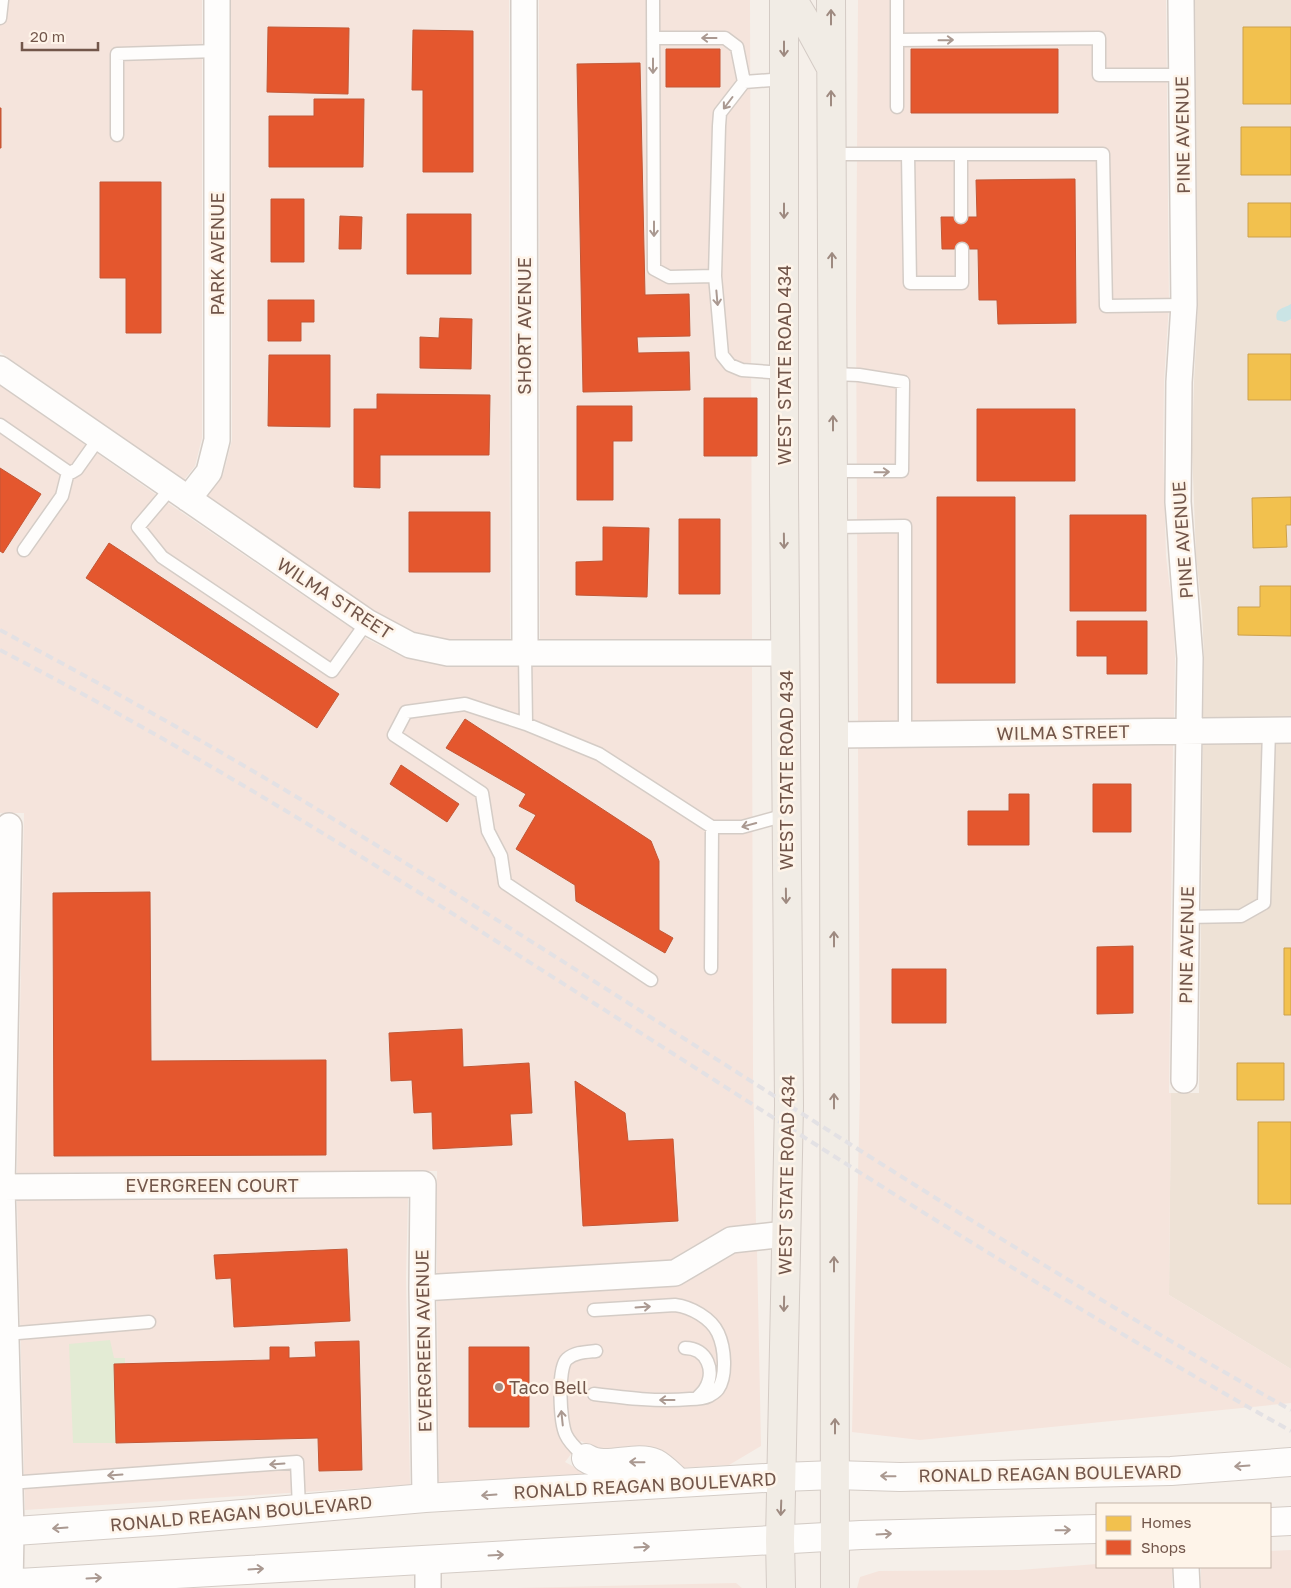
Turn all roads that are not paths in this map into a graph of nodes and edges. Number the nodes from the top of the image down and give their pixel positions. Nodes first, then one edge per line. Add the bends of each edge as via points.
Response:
1 (2, 0) edge
2 (216, 0) edge
3 (524, 0) edge
4 (653, 0) edge
5 (784, 0) edge
6 (793, 0) edge
7 (831, 0) edge
8 (897, 0) edge
9 (1180, 0) edge
10 (0, 18) edge
11 (653, 38) junction
12 (897, 40) junction
13 (216, 51) junction
14 (832, 70) junction
15 (1182, 75) junction
16 (784, 79) junction
17 (744, 82) junction
18 (897, 107) dead end
19 (117, 135) dead end
20 (832, 154) junction
21 (908, 154) junction
22 (961, 154) junction
23 (961, 217) dead end
24 (962, 248) dead end
25 (716, 276) junction
26 (1184, 305) junction
27 (0, 369) edge
28 (784, 373) junction
29 (833, 374) junction
30 (0, 425) edge
31 (99, 438) junction
32 (833, 471) junction
33 (68, 472) junction
34 (179, 493) junction
35 (834, 527) junction
36 (24, 550) dead end
37 (367, 622) junction
38 (525, 653) junction
39 (786, 653) junction
40 (526, 724) junction
41 (1280, 730) edge
42 (1188, 731) junction
43 (905, 734) junction
44 (834, 735) junction
45 (786, 815) junction
46 (8, 826) dead end
47 (712, 827) junction
48 (4, 885) edge
49 (1186, 917) junction
50 (711, 968) dead end
51 (3, 980) edge
52 (651, 980) dead end
53 (1184, 1080) dead end
54 (423, 1184) joint
55 (2, 1187) junction
56 (785, 1234) junction
57 (422, 1288) junction
58 (594, 1310) dead end
59 (149, 1322) dead end
60 (6, 1334) junction
61 (685, 1348) dead end
62 (596, 1351) dead end
63 (594, 1394) dead end
64 (697, 1398) junction
65 (586, 1458) joint
66 (1291, 1462) edge
67 (835, 1475) junction
68 (782, 1477) junction
69 (9, 1482) junction
70 (679, 1483) junction
71 (425, 1498) junction
72 (299, 1508) junction
73 (1291, 1521) edge
74 (1271, 1523) edge
75 (1271, 1523) edge
76 (1096, 1529) edge
77 (5, 1531) edge
78 (1291, 1532) edge
79 (835, 1537) junction
80 (780, 1540) junction
81 (428, 1559) junction
82 (1186, 1568) edge
83 (7, 1585) edge
84 (428, 1588) edge
85 (781, 1588) edge
86 (834, 1588) edge
87 (1187, 1588) edge

1 - 10 lane
2 - 13 street, PARK AVENUE
3 - 38 street, SHORT AVENUE
4 - 11 lane
5 -> 16 main road, WEST STATE ROAD 434
6 - 14 main road
14 -> 7 main road
8 - 12 lane
9 - 15 street, PINE AVENUE
17 -> 11 lane via 737,47 725,38
11 -> 25 lane via 654,268 669,277
12 -> 15 lane via 1099,38 1099,76
12 - 18 lane
13 - 19 lane via 117,54
13 - 34 street, PARK AVENUE via 217,440 209,472
20 -> 14 main road
15 - 26 street, PINE AVENUE
16 - 17 lane
16 -> 28 main road, WEST STATE ROAD 434
17 -> 25 lane via 720,113
20 - 21 lane
29 -> 20 main road
21 - 22 lane
21 - 24 lane via 910,283 962,283
22 - 23 lane
22 - 26 lane via 1103,154 1106,306
25 -> 28 lane via 722,355 730,365 742,370
26 - 42 street, PINE AVENUE via 1179,382 1178,502 1189,648
27 - 31 street, WILMA STREET
28 -> 39 main road, WEST STATE ROAD 434
32 -> 29 main road
32 -> 29 lane via 902,471 903,382
30 - 33 lane
31 - 33 lane via 77,469
31 - 34 street, WILMA STREET
32 - 35 main road
33 - 36 lane via 62,496
34 - 37 street, WILMA STREET
34 - 37 lane via 138,527 162,557 332,671
35 - 43 lane via 905,526
35 - 44 main road
37 - 38 street, WILMA STREET via 410,645 448,653
38 - 39 street, WILMA STREET
38 - 40 lane
39 - 45 main road, WEST STATE ROAD 434
40 - 47 lane via 600,754
40 - 52 lane via 464,704 406,712 394,735 482,792 488,832 501,856 505,883
41 - 42 street, WILMA STREET
41 - 49 lane via 1264,903 1241,916
42 - 43 street, WILMA STREET
42 - 49 street, PINE AVENUE
43 - 44 street, WILMA STREET
67 -> 44 main road
45 -> 47 lane via 742,827
45 -> 56 main road, WEST STATE ROAD 434 via 789,1106
46 - 48 street
47 - 50 lane
48 - 51 street
49 - 53 street, PINE AVENUE
51 - 55 street
54 - 55 street, EVERGREEN COURT
54 - 57 street, EVERGREEN AVENUE
55 - 60 street
56 - 57 street via 731,1240 675,1273
56 -> 68 main road, WEST STATE ROAD 434
57 - 71 street, EVERGREEN AVENUE
58 -> 64 lane via 675,1305 694,1310 709,1321 718,1332 721,1343 723,1377 718,1391
59 - 60 lane
60 - 69 street
61 - 64 lane via 694,1348 708,1361 710,1376 706,1388
65 -> 62 lane via 565,1434 562,1371 565,1361 571,1356
64 -> 63 lane via 638,1400
70 -> 65 main road via 654,1463 600,1462
66 -> 67 main road, RONALD REAGAN BOULEVARD via 1171,1472 900,1477
67 - 68 main road, RONALD REAGAN BOULEVARD
67 - 79 main road
68 - 70 main road, RONALD REAGAN BOULEVARD
68 -> 80 main road, WEST STATE ROAD 434
72 -> 69 lane via 297,1462
69 - 77 street
70 -> 71 main road, RONALD REAGAN BOULEVARD
71 - 72 main road, RONALD REAGAN BOULEVARD
72 -> 77 main road, RONALD REAGAN BOULEVARD
73 - 74 main road
75 - 78 street
79 -> 76 main road
77 - 83 street
79 - 80 main road
79 - 86 main road
81 -> 80 main road
80 - 85 main road, WEST STATE ROAD 434
83 -> 81 main road via 228,1575
81 - 84 street
82 - 87 street

